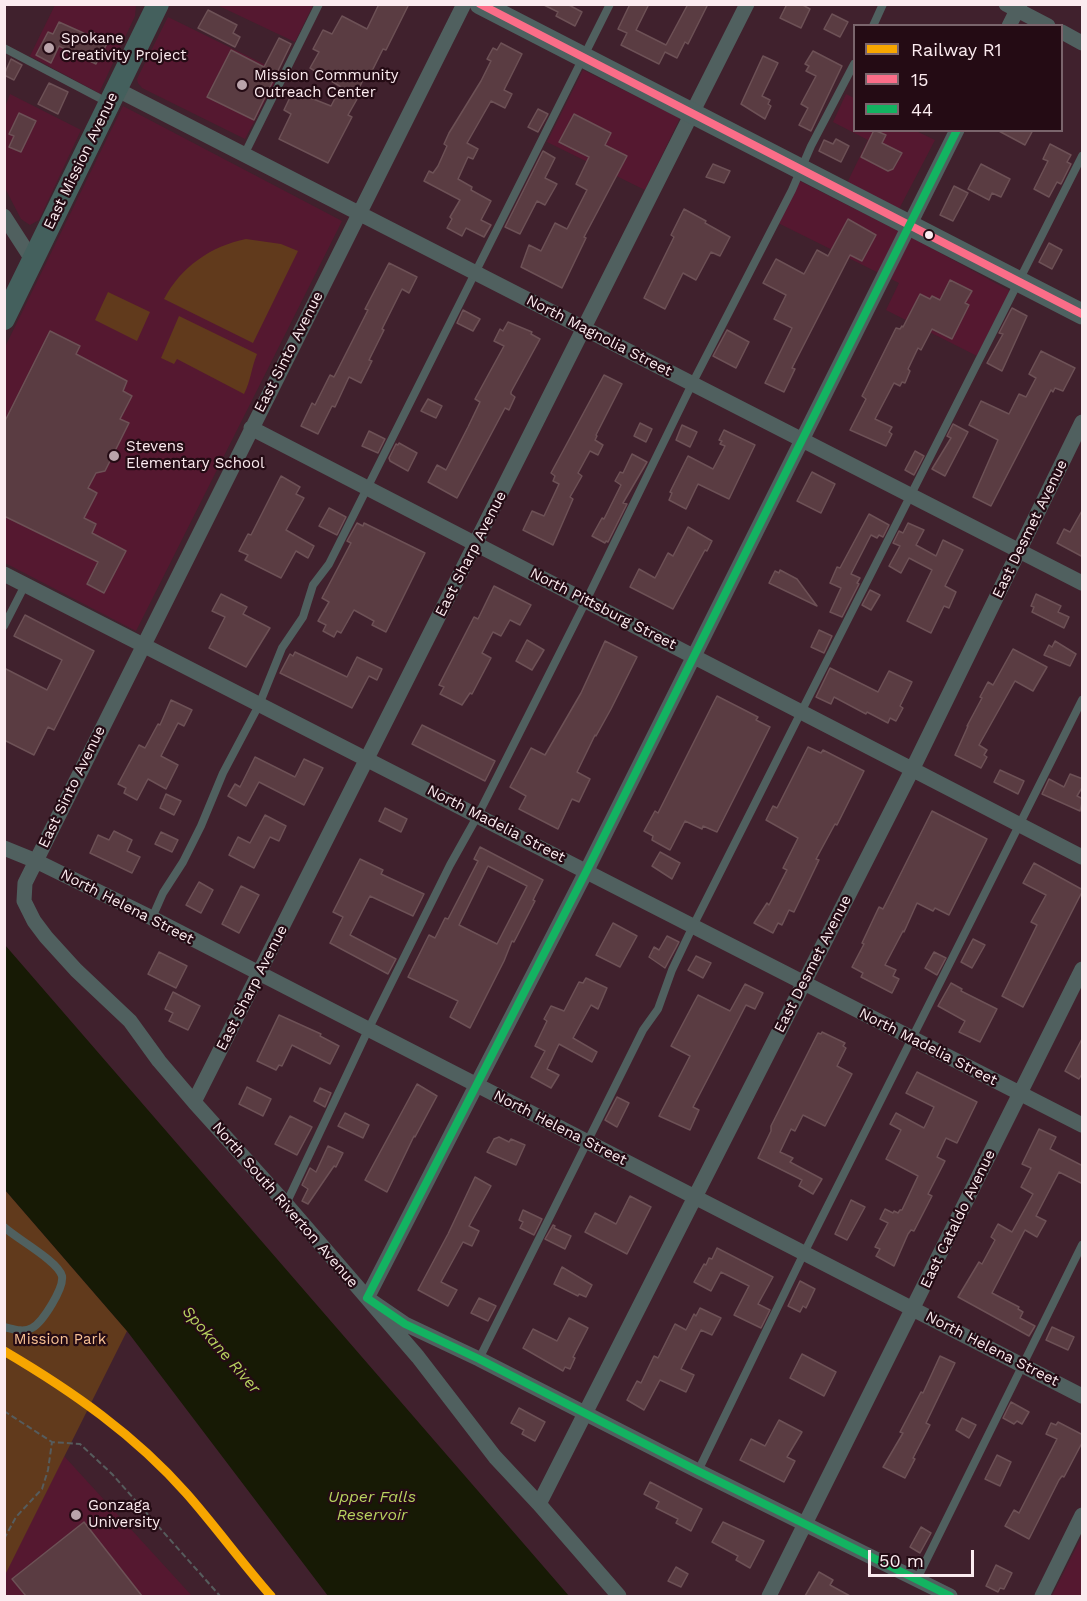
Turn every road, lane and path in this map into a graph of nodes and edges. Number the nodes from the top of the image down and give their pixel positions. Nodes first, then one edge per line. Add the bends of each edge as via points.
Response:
1 (158, 4) edge
2 (319, 4) edge
3 (464, 4) edge
4 (480, 4) edge
5 (610, 4) edge
6 (747, 4) edge
7 (883, 4) edge
8 (1014, 6) edge
9 (874, 24) edge
10 (1010, 24) edge
11 (1045, 24) edge
12 (1063, 33) edge
13 (1083, 43) edge
14 (4, 48) edge
15 (583, 57) junction
16 (853, 68) edge
17 (112, 96) junction
18 (692, 113) junction
19 (956, 132) edge
20 (244, 155) junction
21 (1083, 156) edge
22 (800, 169) junction
23 (359, 213) junction
24 (4, 216) edge
25 (909, 225) junction
26 (33, 261) junction
27 (475, 273) junction
28 (1019, 282) junction
29 (1083, 314) edge
30 (4, 319) edge
31 (584, 328) junction
32 (692, 384) junction
33 (1083, 422) edge
34 (251, 428) junction
35 (801, 440) junction
36 (367, 489) junction
37 (912, 495) junction
38 (476, 544) junction
39 (1019, 551) junction
40 (4, 574) edge
41 (1083, 583) edge
42 (25, 585) junction
43 (586, 602) junction
44 (4, 626) edge
45 (143, 644) junction
46 (694, 656) junction
47 (1083, 700) edge
48 (259, 705) junction
49 (801, 713) junction
50 (367, 759) junction
51 (912, 770) junction
52 (478, 815) junction
53 (1020, 825) junction
54 (4, 848) edge
55 (1083, 857) edge
56 (36, 861) junction
57 (586, 870) junction
58 (152, 918) junction
59 (693, 926) junction
60 (1083, 969) edge
61 (259, 974) junction
62 (803, 983) junction
63 (369, 1030) junction
64 (912, 1038) junction
65 (477, 1085) junction
66 (1020, 1094) junction
67 (194, 1102) junction
68 (1083, 1125) edge
69 (587, 1142) junction
70 (695, 1197) junction
71 (286, 1204) junction
72 (4, 1227) edge
73 (1083, 1245) edge
74 (804, 1253) junction
75 (367, 1298) junction
76 (913, 1309) junction
77 (4, 1327) edge
78 (479, 1359) junction
79 (1024, 1366) junction
80 (1083, 1396) edge
81 (4, 1411) edge
82 (586, 1413) junction
83 (52, 1442) junction
84 (698, 1471) junction
85 (539, 1504) junction
86 (1083, 1515) edge
87 (805, 1525) junction
88 (4, 1539) edge
89 (917, 1579) junction
90 (220, 1596) edge
91 (619, 1596) edge
92 (769, 1596) edge
93 (950, 1596) edge
94 (1042, 1596) edge

1 - 17 main road, East Mission Avenue
2 - 20 lane
3 - 23 street, East Sinto Avenue
4 - 15 main road
5 - 15 lane
6 - 18 street, East Sharp Avenue
7 - 9 lane
8 - 10 street
8 - 11 street
12 - 13 street
14 - 17 lane via 49,73
15 - 18 main road
15 - 27 lane
16 - 22 lane
17 - 20 street, North Magnolia Street
17 - 26 main road, East Mission Avenue
18 - 22 main road
18 - 31 street, East Sharp Avenue
19 - 25 street
20 - 23 street, North Magnolia Street
21 - 28 lane
22 - 25 main road
22 - 32 lane
23 - 27 street, North Magnolia Street
23 - 34 street, East Sinto Avenue
24 - 26 street
25 - 28 main road
25 - 35 street
26 - 30 main road, East Mission Avenue
27 - 31 street, North Magnolia Street
27 - 36 lane
28 - 29 main road
28 - 37 lane
31 - 32 street, North Magnolia Street
31 - 38 street, East Sharp Avenue
32 - 35 street, North Magnolia Street
32 - 43 lane
33 - 39 street, East Desmet Avenue
34 - 36 street, North Pittsburg Street
34 - 45 street, East Sinto Avenue
35 - 37 street, North Magnolia Street
35 - 46 street
36 - 38 street, North Pittsburg Street
36 - 48 lane via 314,585 303,617 282,648
37 - 39 street, North Magnolia Street
37 - 49 lane
38 - 43 street, North Pittsburg Street
38 - 50 street, East Sharp Avenue
39 - 41 street, North Magnolia Street
39 - 51 street, East Desmet Avenue
40 - 42 street, North Madelia Street
42 - 44 lane
42 - 45 street, North Madelia Street
43 - 46 street, North Pittsburg Street
43 - 52 lane
45 - 48 street, North Madelia Street
45 - 56 street, East Sinto Avenue
46 - 49 street, North Pittsburg Street
46 - 57 street
47 - 53 lane
48 - 50 street, North Madelia Street
48 - 58 lane
49 - 51 street, North Pittsburg Street
49 - 59 lane
50 - 52 street, North Madelia Street
50 - 61 street, East Sharp Avenue
51 - 53 street, North Pittsburg Street
51 - 62 street, East Desmet Avenue
52 - 57 street, North Madelia Street
52 - 63 lane
53 - 55 street, North Pittsburg Street
53 - 64 lane
54 - 56 street
56 - 58 street, North Helena Street
56 - 67 street, North South Riverton Avenue via 23,893 34,921 76,970 130,1021
57 - 59 street, North Madelia Street
57 - 65 street
58 - 61 street, North Helena Street
59 - 62 street, North Madelia Street
59 - 69 lane via 658,1009
60 - 66 street, East Cataldo Avenue
61 - 63 street, North Helena Street
61 - 67 street, East Sharp Avenue
62 - 64 street, North Madelia Street
62 - 70 street, East Desmet Avenue
63 - 65 street, North Helena Street
63 - 71 lane
64 - 66 street, North Madelia Street
64 - 74 lane
65 - 69 street, North Helena Street
65 - 75 street
66 - 68 street, North Madelia Street
66 - 76 street, East Cataldo Avenue
67 - 71 street, North South Riverton Avenue
69 - 70 street, North Helena Street
69 - 78 lane
70 - 74 street, North Helena Street
70 - 82 street, East Desmet Avenue
71 - 75 street, North South Riverton Avenue
72 - 77 lane via 55,1264 62,1276 60,1289 45,1316 32,1328 20,1331
73 - 79 lane
74 - 76 street, North Helena Street
74 - 84 lane
75 - 78 street via 405,1324
75 - 85 street, North South Riverton Avenue via 495,1457
76 - 79 street, North Helena Street
76 - 87 street, East Cataldo Avenue
78 - 82 street
79 - 80 street, North Helena Street
79 - 89 lane
81 - 83 path
82 - 84 street
82 - 85 street, East Desmet Avenue
83 - 88 path via 42,1489 16,1517
83 - 90 path via 80,1444 112,1474
84 - 87 street
85 - 91 street, North South Riverton Avenue
86 - 94 street
87 - 89 street
87 - 92 street, East Cataldo Avenue
89 - 93 street

